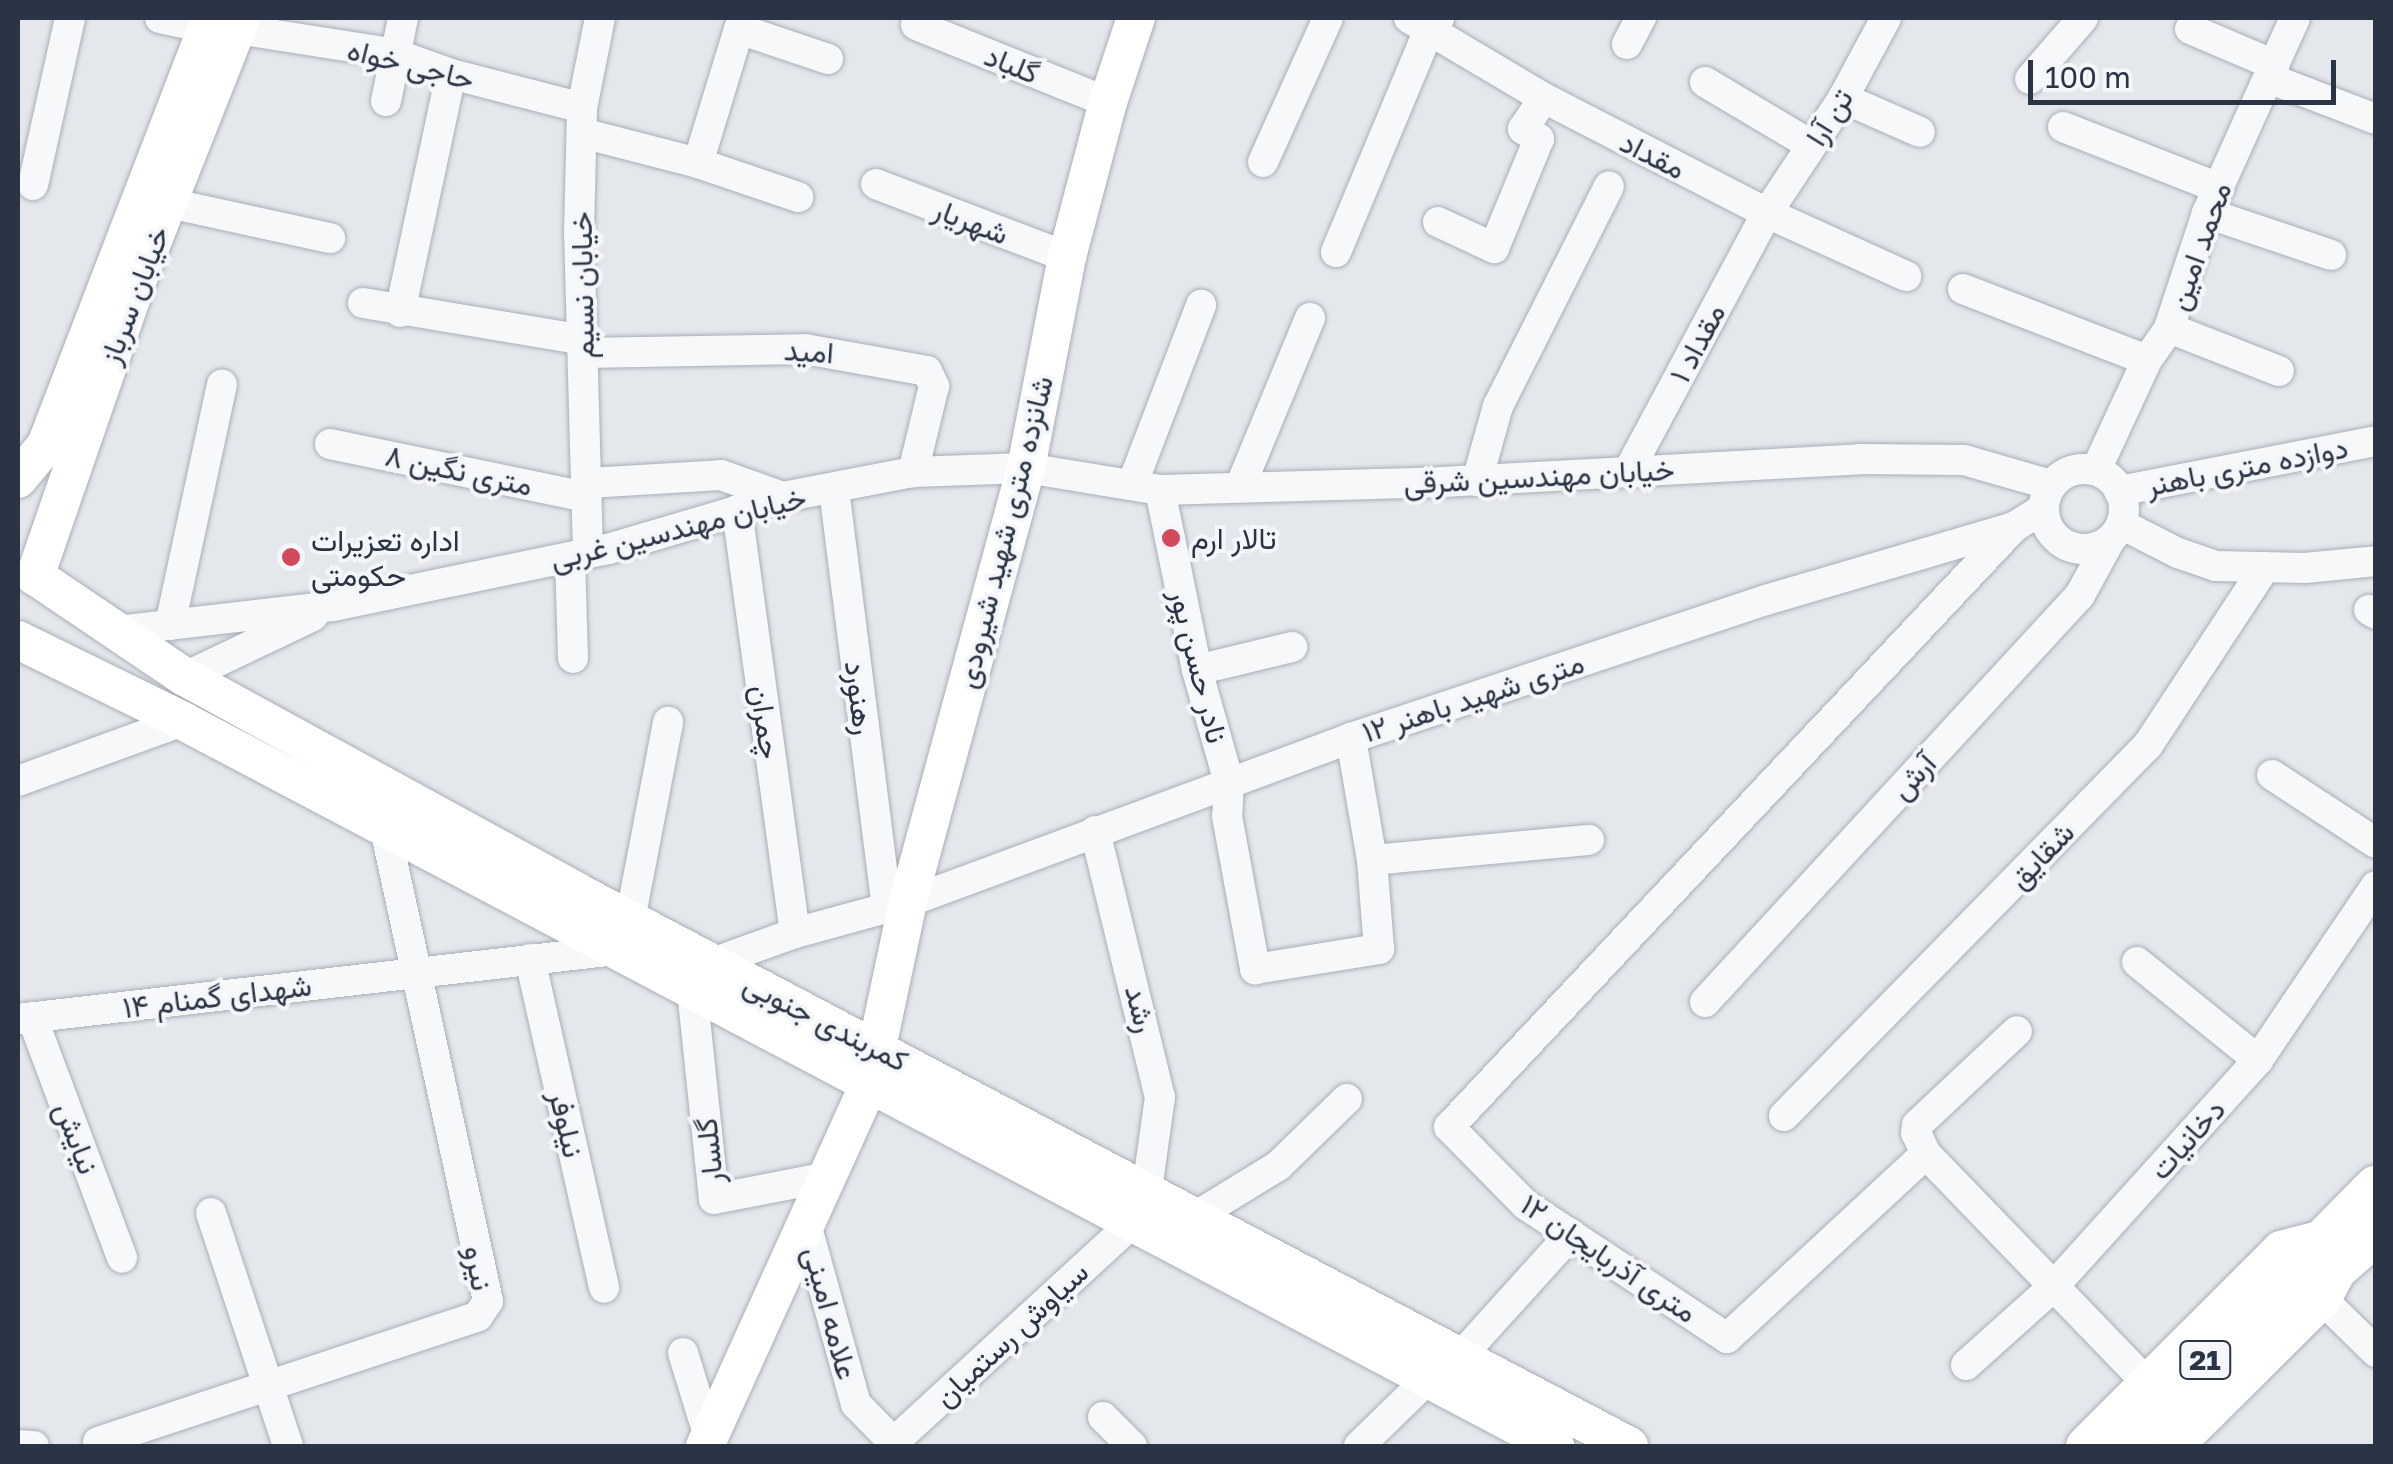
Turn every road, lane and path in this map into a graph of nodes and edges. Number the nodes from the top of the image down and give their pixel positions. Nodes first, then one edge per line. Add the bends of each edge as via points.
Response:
1 (70, 18) edge
2 (160, 18) edge
3 (403, 18) edge
4 (600, 18) edge
5 (1136, 18) edge
6 (1328, 18) edge
7 (1883, 18) edge
8 (2083, 18) edge
9 (2295, 18) edge
10 (1426, 22) edge
11 (224, 23) edge
12 (916, 25) dead end
13 (2190, 29) dead end
14 (396, 54) junction
15 (828, 60) dead end
16 (2273, 72) junction
17 (451, 74) junction
18 (2030, 79) dead end
19 (1705, 82) dead end
20 (1544, 98) junction
21 (1842, 98) junction
22 (386, 101) dead end
23 (1108, 102) junction
24 (2376, 119) edge
25 (582, 120) junction
26 (2063, 127) dead end
27 (1920, 132) dead end
28 (1811, 145) junction
29 (1264, 162) dead end
30 (698, 163) junction
31 (876, 184) dead end
32 (33, 185) dead end
33 (1608, 186) dead end
34 (798, 197) dead end
35 (2213, 201) junction
36 (169, 202) junction
37 (1767, 214) junction
38 (1438, 222) dead end
39 (330, 238) dead end
40 (1336, 252) dead end
41 (2331, 256) dead end
42 (1067, 257) junction
43 (128, 271) junction
44 (1906, 276) dead end
45 (1963, 289) dead end
46 (363, 303) dead end
47 (1201, 305) dead end
48 (400, 312) junction
49 (1310, 318) dead end
50 (2169, 328) junction
51 (583, 346) junction
52 (2146, 360) junction
53 (2279, 370) dead end
54 (222, 385) dead end
55 (2376, 441) edge
56 (330, 444) dead end
57 (1026, 468) junction
58 (2096, 470) junction
59 (913, 472) junction
60 (1628, 472) junction
61 (18, 479) edge
62 (1477, 480) junction
63 (1146, 488) junction
64 (1240, 488) junction
65 (587, 490) junction
66 (834, 490) junction
67 (2119, 491) junction
68 (782, 497) junction
69 (2047, 497) junction
70 (737, 510) junction
71 (2014, 527) junction
72 (2115, 533) junction
73 (579, 555) junction
74 (2376, 561) edge
75 (26, 564) edge
76 (2265, 567) junction
77 (333, 606) junction
78 (170, 625) junction
79 (18, 627) edge
80 (117, 631) junction
81 (18, 640) edge
82 (1292, 647) dead end
83 (574, 658) dead end
84 (1197, 670) junction
85 (185, 677) junction
86 (232, 702) junction
87 (668, 722) dead end
88 (196, 729) junction
89 (1350, 738) junction
90 (2272, 775) dead end
91 (18, 781) edge
92 (1229, 782) junction
93 (385, 828) junction
94 (1094, 831) junction
95 (1589, 840) dead end
96 (2376, 843) edge
97 (1372, 860) junction
98 (2376, 886) edge
99 (898, 904) junction
100 (795, 933) junction
101 (623, 935) junction
102 (530, 960) junction
103 (2137, 962) dead end
104 (416, 972) junction
105 (702, 977) junction
106 (1705, 1002) dead end
107 (24, 1018) edge
108 (2018, 1031) dead end
109 (879, 1049) junction
110 (2258, 1060) junction
111 (869, 1085) junction
112 (1347, 1098) dead end
113 (1784, 1116) dead end
114 (1926, 1154) junction
115 (827, 1178) junction
116 (2376, 1187) edge
117 (1146, 1190) junction
118 (210, 1212) dead end
119 (1193, 1218) junction
120 (806, 1224) junction
121 (1129, 1226) junction
122 (2376, 1231) edge
123 (1571, 1234) junction
124 (122, 1258) dead end
125 (2317, 1273) junction
126 (2054, 1287) junction
127 (604, 1288) dead end
128 (2376, 1352) edge
129 (683, 1353) dead end
130 (1460, 1358) junction
131 (1966, 1365) dead end
132 (1428, 1379) junction
133 (2148, 1384) junction
134 (268, 1385) junction
135 (1103, 1416) dead end
136 (98, 1442) dead end
137 (707, 1442) edge
138 (895, 1445) edge
139 (18, 1446) edge
140 (34, 1446) edge
141 (288, 1446) edge
142 (1132, 1446) edge
143 (1360, 1446) edge
144 (1555, 1446) edge
145 (1629, 1446) edge
146 (2085, 1446) edge
147 (2121, 1446) edge
148 (2157, 1446) edge
149 (2174, 1446) edge

1 - 32 street
2 - 11 street, حاجی خواه
3 - 14 street
4 - 25 street, خیابان نسیم
5 - 23 main road, شانزده متری شهید شیرودی
6 - 29 street
7 - 21 street, تن آرا
8 - 18 street
9 - 16 street, محمد امین
10 - 20 street, مقداد
10 - 40 street
11 - 14 street, حاجی خواه
11 - 36 main road, خیابان سرباز
11 - 43 main road, خیابان سرباز
12 - 23 street, گلباد
13 - 16 street
14 - 17 street, حاجی خواه
14 - 22 street
15 - 30 street via 739,29
16 - 24 street
16 - 35 street, محمد امین
17 - 25 street, حاجی خواه
17 - 48 street
19 - 28 street
20 - 37 street, مقداد
20 - 38 street via 1523,129 1540,139 1494,248
21 - 27 street
21 - 28 street, تن آرا
23 - 42 main road, شانزده متری شهید شیرودی
25 - 30 street, حاجی خواه
25 - 51 street, خیابان نسیم
26 - 35 street
28 - 37 street, تن آرا
30 - 34 street, حاجی خواه
31 - 42 street, شهریار
33 - 62 street via 1498,406
35 - 41 street
35 - 50 street, محمد امین
36 - 39 street
36 - 43 main road, خیابان سرباز
37 - 44 street, مقداد
37 - 60 street, مقداد ۱
42 - 57 main road, شانزده متری شهید شیرودی
43 - 61 main road, خیابان سرباز via 46,445
43 - 75 main road, خیابان سرباز
45 - 52 street
46 - 48 street
47 - 63 street
48 - 51 street
49 - 64 street
50 - 52 street, محمد امین
50 - 53 street
51 - 59 street, امید via 805,349 926,371 934,386
51 - 65 street, خیابان نسیم
52 - 58 street, محمد امین
54 - 78 street
55 - 67 street, دوازده متری باهنر
56 - 65 street, ۸ متری نگین
57 - 59 street, خیابان مهندسین غربی
57 - 63 street, خیابان مهندسین شرقی
57 - 99 main road, شانزده متری شهید شیرودی
58 - 67 street
58 - 69 street via 2071,471
59 - 66 street, خیابان مهندسین غربی
60 - 62 street, خیابان مهندسین شرقی
60 - 69 street, خیابان مهندسین شرقی via 1964,460
62 - 64 street, خیابان مهندسین شرقی
63 - 64 street, خیابان مهندسین شرقی
63 - 84 street, نادر حسن پور
65 - 68 street, ۸ متری نگین via 721,476
65 - 73 street, خیابان نسیم
66 - 68 street, خیابان مهندسین غربی
66 - 99 street, رهنورد
67 - 72 street via 2124,511
68 - 70 street, خیابان مهندسین غربی
69 - 71 street, ۱۲ متری شهید باهنر
69 - 72 street via 2052,534 2063,544 2090,548
70 - 73 street, خیابان مهندسین غربی
70 - 100 street, چمران
71 - 89 street, ۱۲ متری شهید باهنر via 1766,600
71 - 123 street, ۱۲ متری آذربایجان via 1449,1127 1526,1205
72 - 76 street via 2216,566
72 - 106 street, آرش via 2080,595
73 - 77 street, خیابان مهندسین غربی
73 - 83 street, خیابان نسیم
74 - 76 street
75 - 79 main road, خیابان سرباز via 36,610
75 - 80 main road, کمربندی جنوبی
76 - 113 street, شقایق via 2148,745
77 - 78 street
77 - 85 street
78 - 80 street
80 - 85 main road, کمربندی جنوبی
81 - 88 main road, کمربندی جنوبی
82 - 84 street
84 - 92 street, نادر حسن پور
85 - 86 main road, کمربندی جنوبی
86 - 88 main road
86 - 101 main road, کمربندی جنوبی
87 - 101 street
88 - 91 street
88 - 93 main road, کمربندی جنوبی
89 - 92 street, ۱۲ متری شهید باهنر
89 - 97 street
90 - 96 street
92 - 94 street, ۱۲ متری شهید باهنر
92 - 97 street, نادر حسن پور via 1227,816 1255,969 1378,948
93 - 101 main road, کمربندی جنوبی
93 - 104 street, نیرو
94 - 99 street, ۱۲ متری شهید باهنر
94 - 117 street, رشد via 1160,1097
95 - 97 street
98 - 110 street, دخانیات
99 - 100 street, ۱۲ متری شهید باهنر
99 - 109 main road, شانزده متری شهید شیرودی
100 - 105 street, ۱۲ متری شهید باهنر
101 - 102 street, ۱۴ شهدای گمنام
101 - 105 main road, کمربندی جنوبی
102 - 104 street, ۱۴ شهدای گمنام
102 - 127 street, نیلوفر
103 - 110 street
104 - 107 street, ۱۴ شهدای گمنام
104 - 134 street, نیرو via 488,1302 478,1316
105 - 109 main road, کمربندی جنوبی
105 - 111 main road, کمربندی جنوبی
105 - 115 street, گلسار via 714,1198
107 - 124 street, نیایش
108 - 114 street via 1917,1125
109 - 111 main road, شانزده متری شهید شیرودی
109 - 117 main road, کمربندی جنوبی
110 - 126 street, دخانیات
111 - 115 main road, شانزده متری شهید شیرودی
111 - 121 main road, کمربندی جنوبی
112 - 119 street via 1278,1166
114 - 123 street, ۱۲ متری آذربایجان via 1727,1338
114 - 126 street
115 - 120 main road, شانزده متری شهید شیرودی
116 - 125 highway, 21
117 - 119 main road, کمربندی جنوبی
118 - 134 street
119 - 130 main road, کمربندی جنوبی
120 - 137 main road, شانزده متری شهید شیرودی
120 - 138 street, علامه امینی via 856,1404
121 - 132 main road, کمربندی جنوبی
121 - 138 street, سیاوش رستمیان
122 - 125 highway, 21
123 - 130 street
125 - 128 street
125 - 133 main road via 2281,1250
125 - 147 highway, 21
125 - 148 highway, 21
125 - 149 main road
126 - 131 street, دخانیات
126 - 133 street
129 - 137 street
130 - 145 main road, کمربندی جنوبی
132 - 143 street
132 - 144 main road, کمربندی جنوبی
133 - 146 main road
134 - 136 street, نیرو
134 - 141 street
135 - 142 street
139 - 140 street

